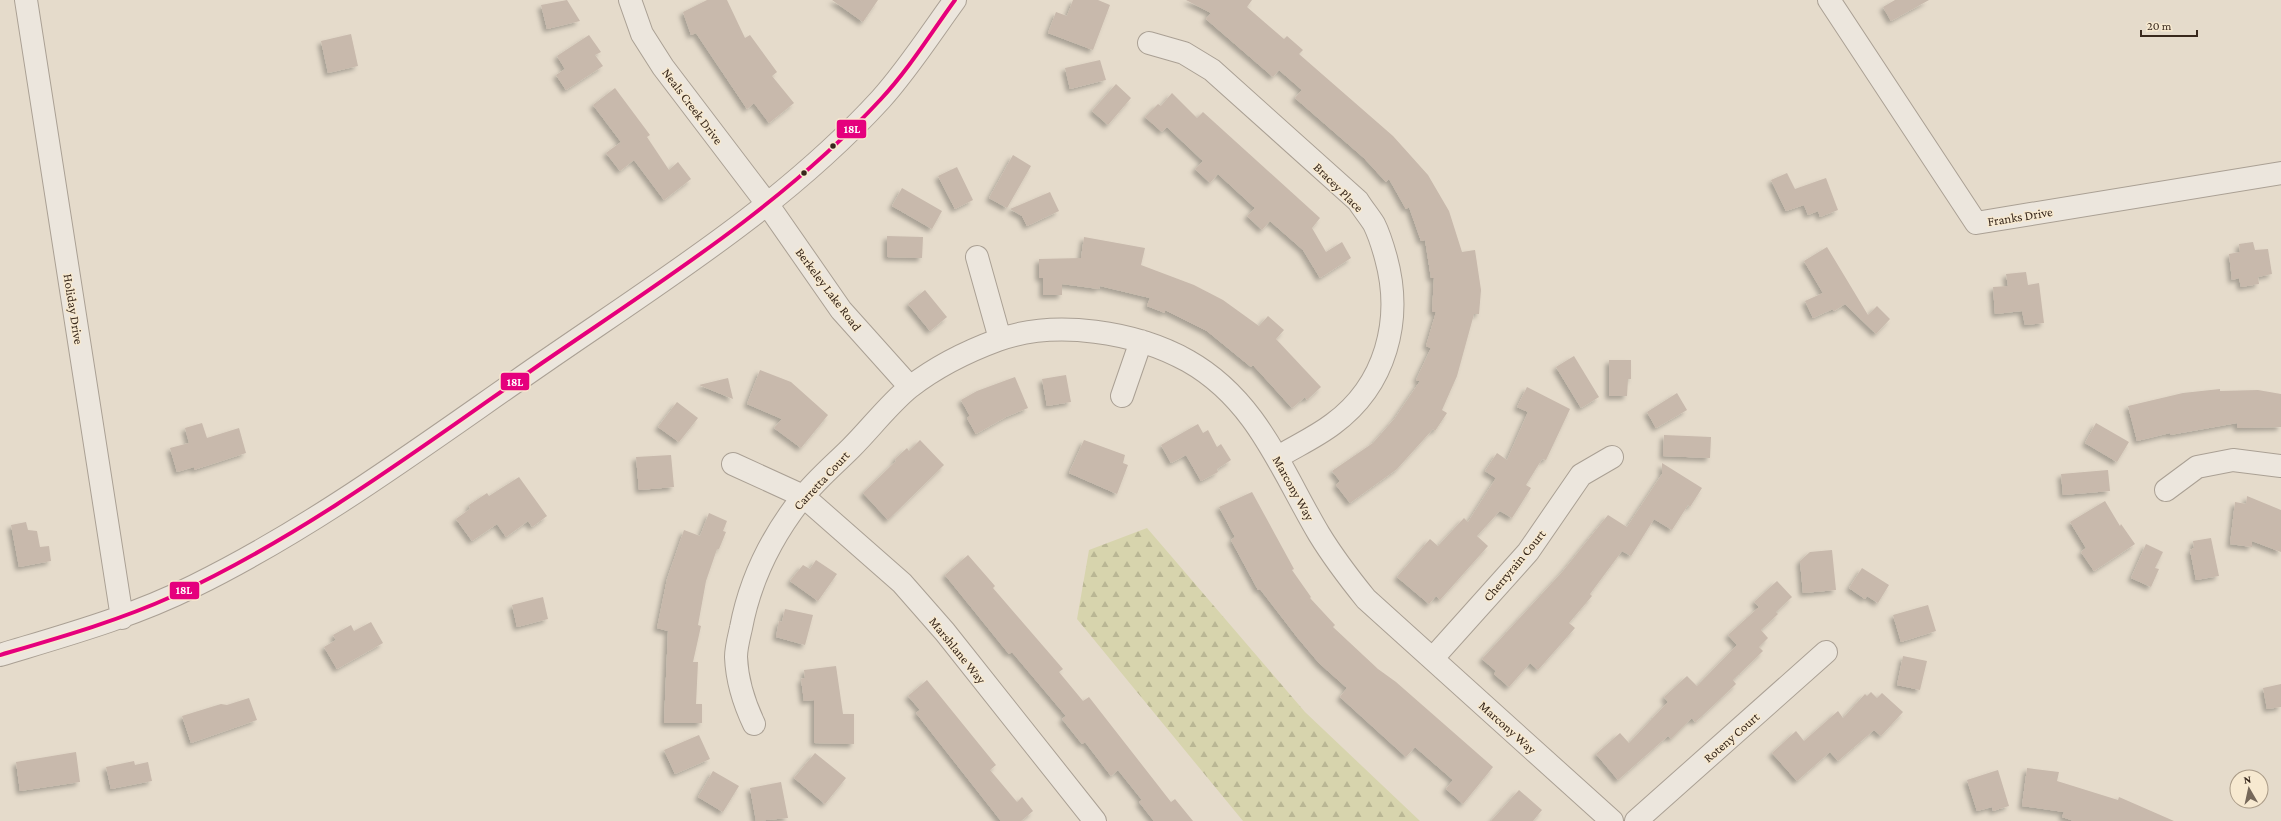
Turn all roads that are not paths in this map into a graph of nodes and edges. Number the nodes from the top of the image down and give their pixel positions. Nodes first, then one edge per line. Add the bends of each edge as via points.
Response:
1 (26, 0) edge
2 (630, 0) edge
3 (955, 0) edge
4 (1829, 0) edge
5 (1149, 43) dead end
6 (2281, 173) edge
7 (768, 205) junction
8 (977, 257) dead end
9 (1000, 339) junction
10 (1141, 341) junction
11 (910, 387) junction
12 (1122, 396) dead end
13 (1278, 457) junction
14 (1612, 457) dead end
15 (733, 464) dead end
16 (2281, 466) edge
17 (2166, 490) dead end
18 (803, 496) junction
19 (122, 618) junction
20 (1826, 652) dead end
21 (0, 655) edge
22 (1433, 658) junction
23 (754, 724) dead end
24 (1095, 821) edge
25 (1612, 821) edge
26 (1636, 821) edge

1 - 19 street, Holiday Drive
2 - 7 street, Neals Creek Drive via 642,34 663,67
3 - 7 street via 882,98 834,146
4 - 6 street, Franks Drive via 1976,223
5 - 13 street, Bracey Place via 1184,53 1212,70 1358,201 1374,224 1383,246 1394,294 1389,346 1379,370 1367,390 1333,424
7 - 11 street, Berkeley Lake Road via 841,310
7 - 19 street via 306,525 194,586
8 - 9 street
9 - 10 street, Marcony Way via 1032,332 1066,330 1109,334
9 - 11 street, Marcony Way via 951,361
10 - 12 street
10 - 13 street, Marcony Way via 1188,362 1219,384 1248,413
11 - 18 street, Carretta Court
13 - 22 street, Marcony Way via 1319,533 1343,570 1366,599
14 - 22 street, Cherryrain Court via 1581,475 1528,552
15 - 18 street, Marshlane Way
16 - 17 street via 2233,460 2197,467
18 - 23 street, Carretta Court via 777,532 744,609 736,654 739,684
18 - 24 street, Marshlane Way via 902,583 945,632
19 - 21 street
20 - 26 street, Roteny Court
22 - 25 street, Marcony Way

